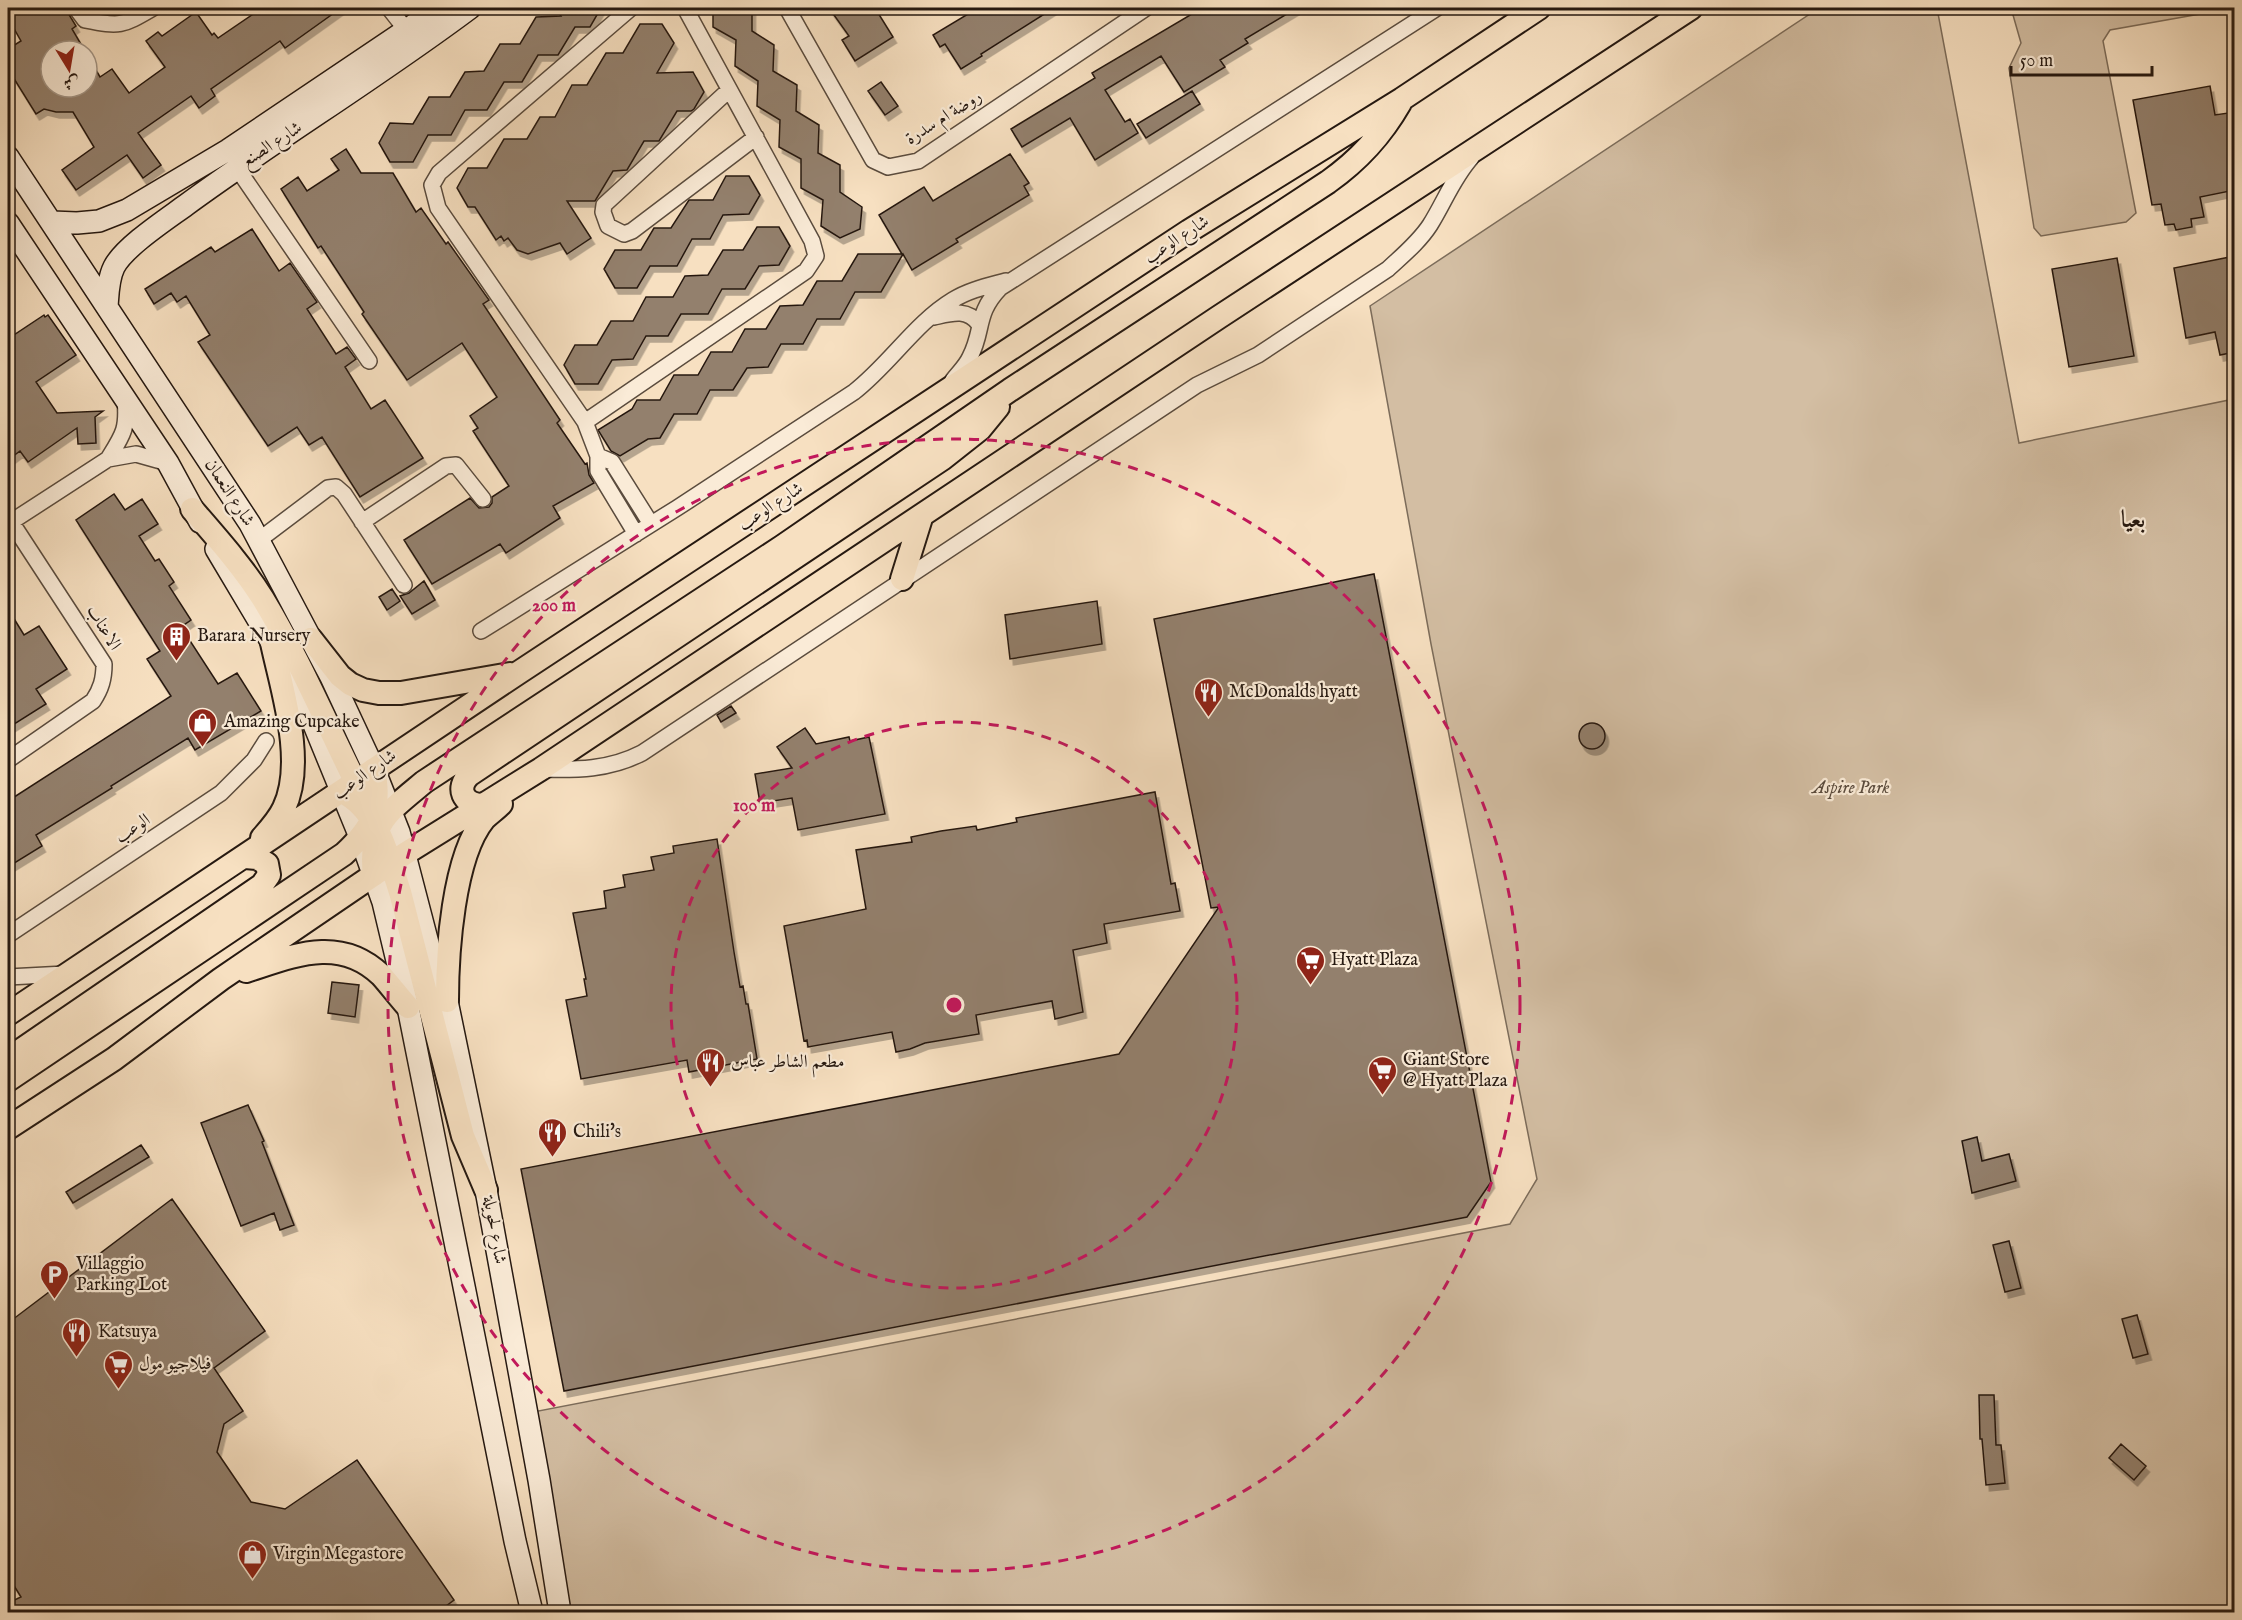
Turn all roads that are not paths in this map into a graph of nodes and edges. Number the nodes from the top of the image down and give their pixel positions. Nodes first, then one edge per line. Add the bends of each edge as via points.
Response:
1 (76, 8) edge
2 (153, 8) edge
3 (389, 8) edge
4 (439, 8) edge
5 (470, 8) edge
6 (631, 8) edge
7 (685, 8) edge
8 (787, 8) edge
9 (1146, 8) edge
10 (1437, 8) edge
11 (1539, 8) edge
12 (1691, 8) edge
13 (406, 29) junction
14 (419, 46) junction
15 (729, 90) junction
16 (1402, 99) junction
17 (756, 137) junction
18 (1491, 137) junction
19 (8, 157) edge
20 (237, 168) junction
21 (52, 222) junction
22 (8, 223) edge
23 (1012, 280) junction
24 (106, 307) junction
25 (931, 317) junction
26 (979, 324) junction
27 (369, 361) dead end
28 (1010, 390) junction
29 (937, 398) junction
30 (125, 399) junction
31 (585, 422) junction
32 (598, 456) junction
33 (108, 459) junction
34 (168, 463) junction
35 (483, 499) dead end
36 (192, 509) junction
37 (921, 518) junction
38 (9, 519) edge
39 (362, 522) junction
40 (651, 524) junction
41 (636, 534) junction
42 (259, 540) junction
43 (902, 579) junction
44 (404, 585) dead end
45 (481, 631) dead end
46 (311, 639) junction
47 (272, 643) junction
48 (518, 673) junction
49 (266, 741) dead end
50 (8, 760) edge
51 (374, 769) junction
52 (541, 769) junction
53 (349, 787) junction
54 (481, 805) junction
55 (376, 823) junction
56 (245, 857) junction
57 (390, 864) junction
58 (8, 935) edge
59 (68, 974) junction
60 (8, 977) edge
61 (221, 979) junction
62 (447, 1001) junction
63 (408, 1007) junction
64 (8, 1014) edge
65 (8, 1059) edge
66 (8, 1080) edge
67 (8, 1128) edge
68 (486, 1190) junction
69 (548, 1535) junction
70 (515, 1541) junction
71 (532, 1612) edge
72 (560, 1612) edge

1 - 2 street via 85,20 109,25 126,24
3 - 13 street
4 - 13 street, شارع الصنع
5 - 14 street, شارع الصنع
6 - 31 street via 439,173 432,185 438,208
7 - 15 street
8 - 9 street, روضة ام سدرة via 873,160 888,167 918,161
10 - 23 street
11 - 16 main road, شارع الوعب
12 - 18 main road
13 - 14 street
13 - 21 street, شارع الصنع via 228,150 127,210 99,221
14 - 20 street, شارع الصنع
15 - 17 street
15 - 17 street via 604,206 609,226 624,234 632,231
16 - 28 main road via 1371,146 1351,165
16 - 29 main road, شارع الوعب via 1189,231
17 - 31 street via 812,241 816,256 806,271
18 - 37 main road
18 - 43 street via 1466,164 1420,238 1388,269 1258,355 1197,385
19 - 21 street, شارع النعمان
20 - 24 street, شارع الصنع via 141,239 114,266
20 - 27 street
21 - 24 street, شارع النعمان
22 - 30 street, شارع النعمان
23 - 25 street via 967,292
23 - 26 street via 990,298
24 - 42 street, شارع النعمان
25 - 26 street via 960,312
25 - 40 street via 854,392
26 - 29 street via 970,358
28 - 54 main road via 996,411 962,445 469,775 464,780 463,795 474,805
28 - 55 main road via 783,546 438,771
29 - 48 main road, شارع الوعب
30 - 33 street, الاعناب via 124,435
30 - 34 street, شارع النعمان
31 - 32 street
32 - 40 street via 612,462
32 - 41 street via 598,471
33 - 34 street, الاعناب via 136,454
33 - 38 street, الاعناب
34 - 36 street, شارع النعمان
35 - 39 street via 456,465 451,464
36 - 47 street, شارع النعمان
36 - 53 main road via 262,598 321,706
37 - 43 main road
37 - 52 main road
38 - 50 street, الاعناب via 104,664 104,674 93,701
39 - 42 street via 344,494 336,487 328,488
39 - 44 street
40 - 41 street
41 - 45 street
42 - 46 street, شارع النعمان
43 - 52 street via 642,753 596,768
46 - 48 main road via 350,684 379,693
46 - 51 street, شارع النعمان
47 - 53 street, شارع النعمان
47 - 56 main road via 293,748 292,779 284,808
48 - 51 main road, شارع الوعب
49 - 58 street, الوعب via 246,769 221,793
51 - 53 main road, شارع الوعب
51 - 55 main road via 378,795
52 - 54 main road
52 - 62 main road via 484,819 470,844 452,926
53 - 55 main road
53 - 56 main road, شارع الوعب
54 - 57 main road
55 - 57 main road via 392,844
55 - 57 main road via 372,850
55 - 66 main road via 332,864
56 - 59 main road, شارع الوعب
56 - 65 main road via 267,864 269,875 262,885
57 - 61 main road
57 - 62 street, شارع لحويلة via 430,951
57 - 63 street via 383,902
57 - 68 main road via 463,1136
59 - 60 street
59 - 64 main road, شارع الوعب
61 - 63 main road via 297,955 318,951 340,953 372,968
61 - 67 main road via 114,1059
62 - 68 street, شارع لحويلة
63 - 70 street
68 - 69 street, شارع لحويلة
69 - 70 street
69 - 72 street, شارع لحويلة
70 - 71 street

